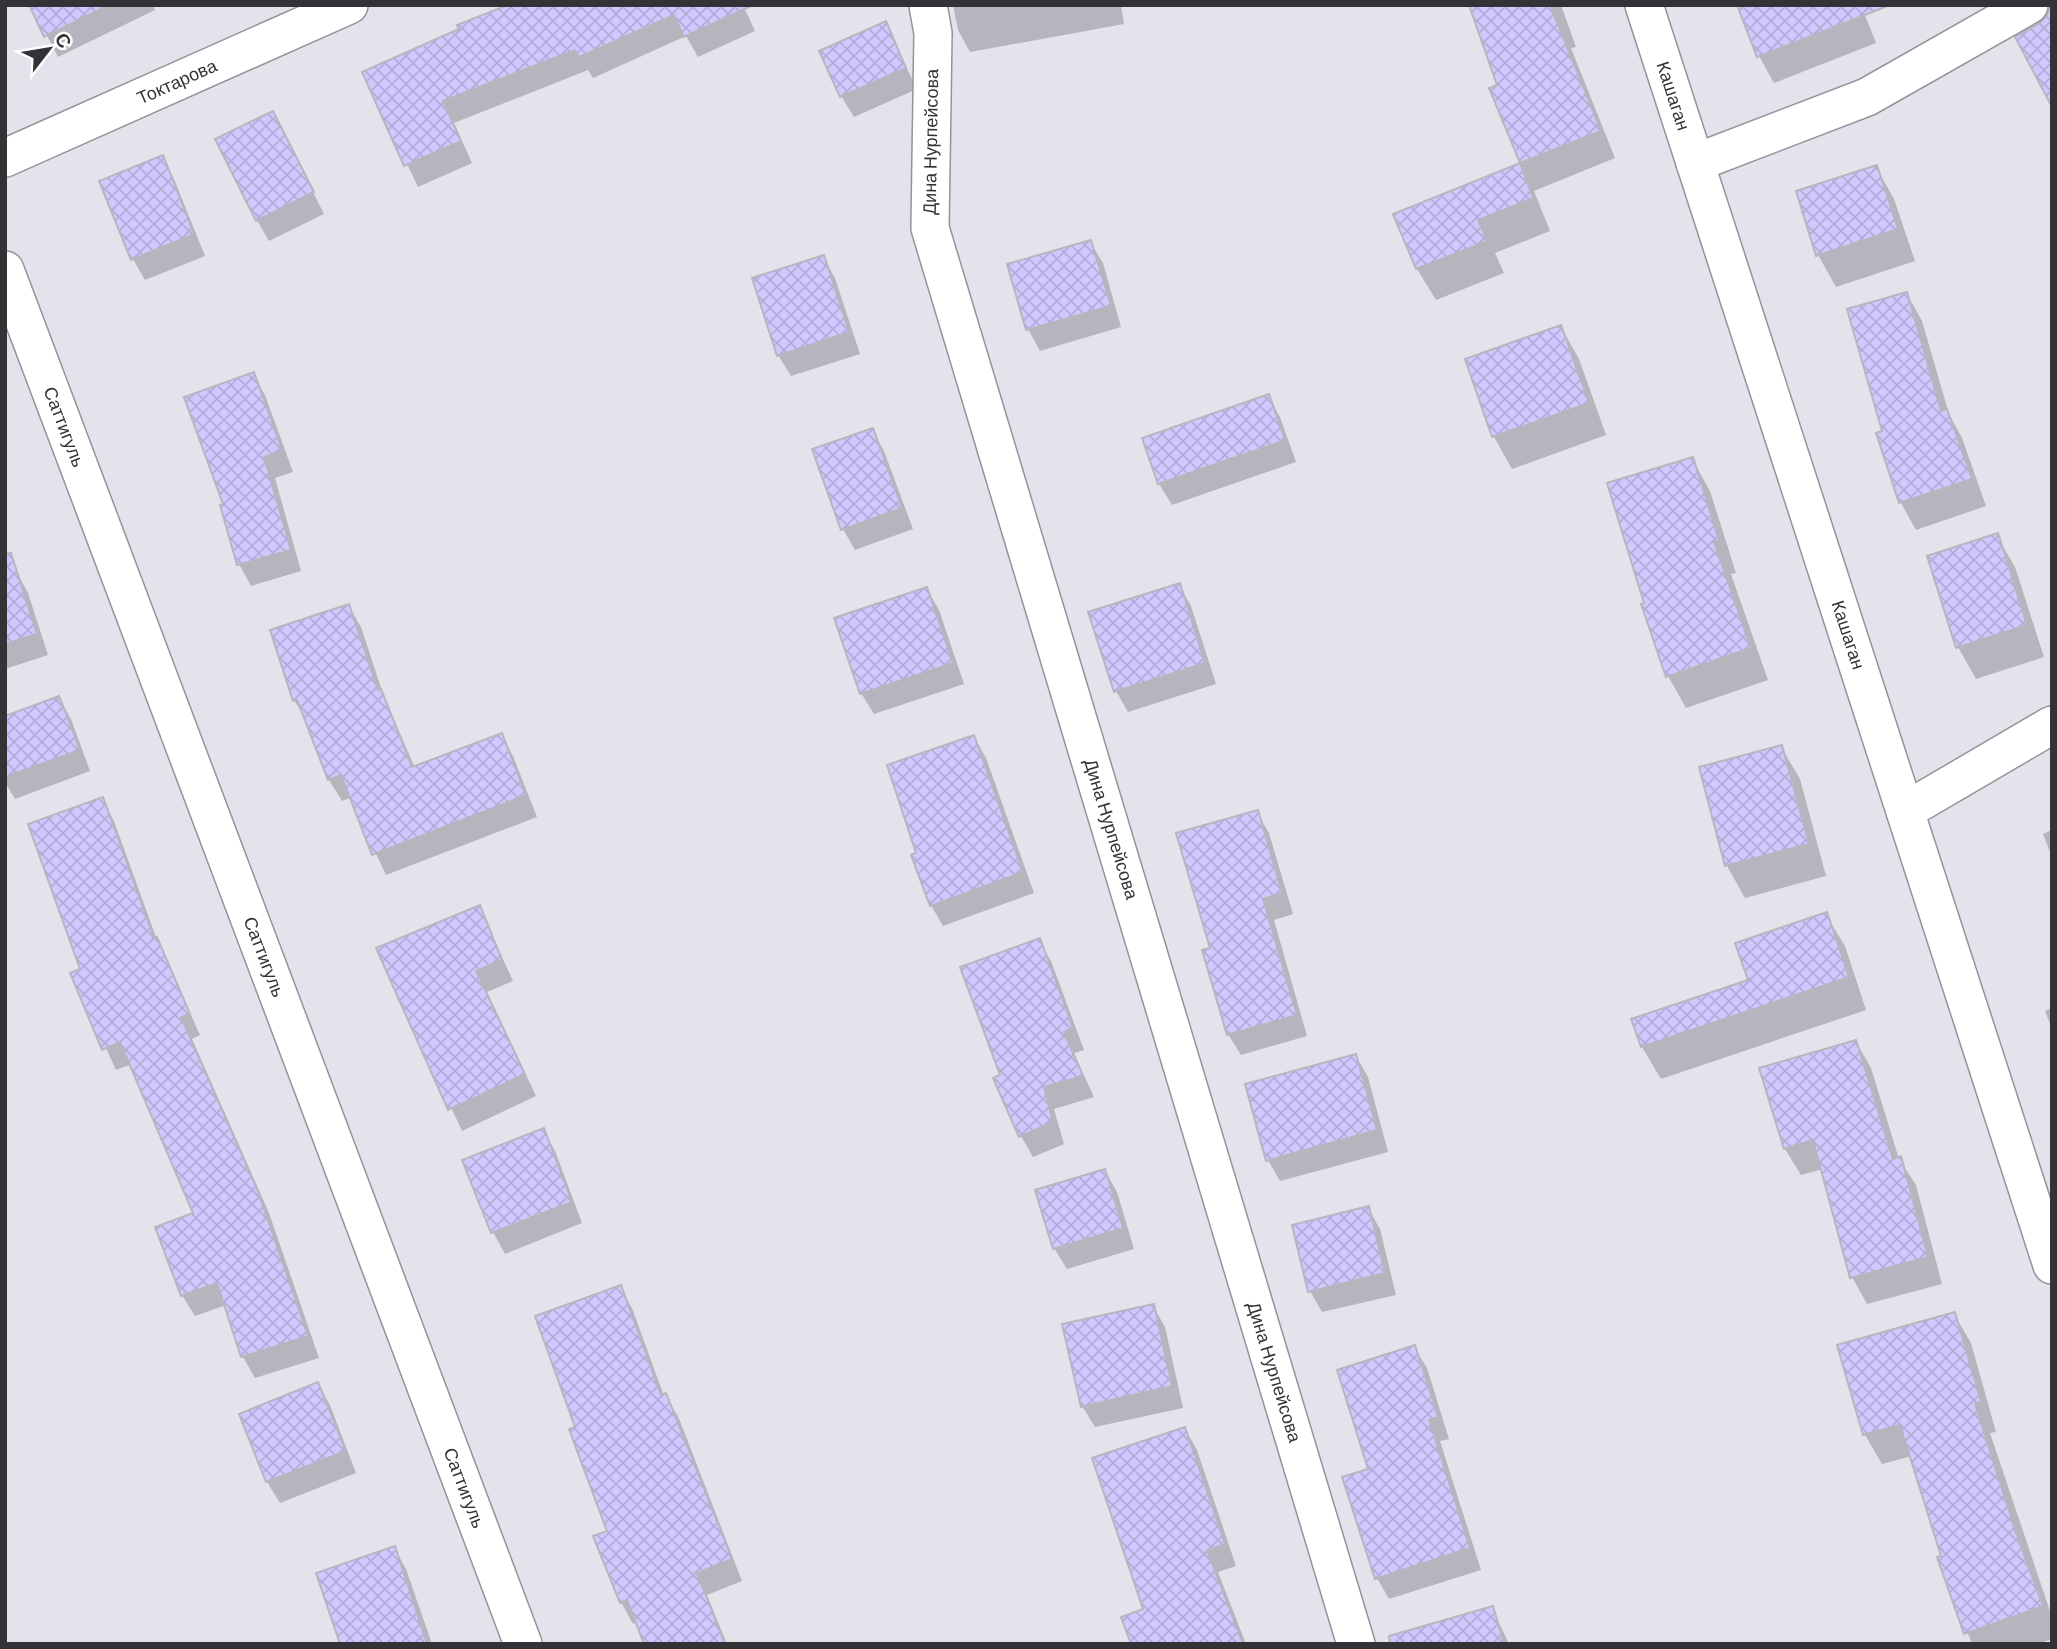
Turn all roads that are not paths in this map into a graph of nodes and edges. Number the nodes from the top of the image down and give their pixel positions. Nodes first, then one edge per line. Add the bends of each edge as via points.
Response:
1 (349, 5) edge
2 (928, 5) edge
3 (1644, 5) edge
4 (2029, 5) edge
5 (5, 158) edge
6 (1695, 163) junction
7 (5, 270) edge
8 (2052, 725) edge
9 (1905, 811) junction
10 (2052, 1265) edge
11 (523, 1644) edge
12 (1356, 1644) edge

1 - 5 street, Токтарова
2 - 12 street, Дина Нурпейсова via 933,33 930,228
3 - 6 street, Кашаган
4 - 6 street via 1867,97
6 - 9 street, Кашаган
7 - 11 street, Саттигуль
8 - 9 street
9 - 10 street, Кашаган

